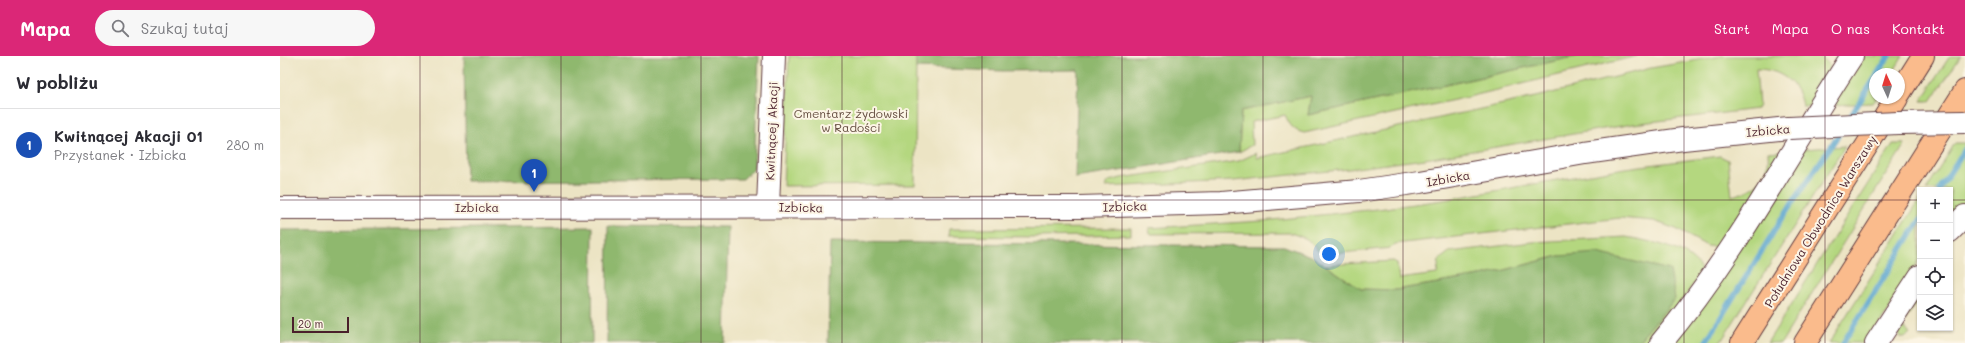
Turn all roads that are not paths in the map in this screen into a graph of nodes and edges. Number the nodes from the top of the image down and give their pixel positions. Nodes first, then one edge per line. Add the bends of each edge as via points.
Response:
1 (774, 56) edge
2 (1852, 56) edge
3 (1923, 56) edge
4 (1905, 84) edge
5 (1965, 91) edge
6 (1893, 104) edge
7 (1965, 122) edge
8 (768, 207) junction
9 (280, 208) edge
10 (1965, 216) edge
11 (1953, 229) edge
12 (1917, 281) edge
13 (1661, 343) edge
14 (1742, 343) edge
15 (1805, 343) edge
16 (1876, 343) edge

1 - 8 street, Kwitnącej Akacji
2 - 13 street via 1720,266 1689,310
3 - 4 highway
5 - 15 highway
6 - 14 highway, Południowa Obwodnica Warszawy
7 - 8 street, Izbicka, bridge via 1789,128 1653,143 1359,191 1221,203 1079,207
8 - 9 street, Izbicka
10 - 11 street
12 - 16 street

